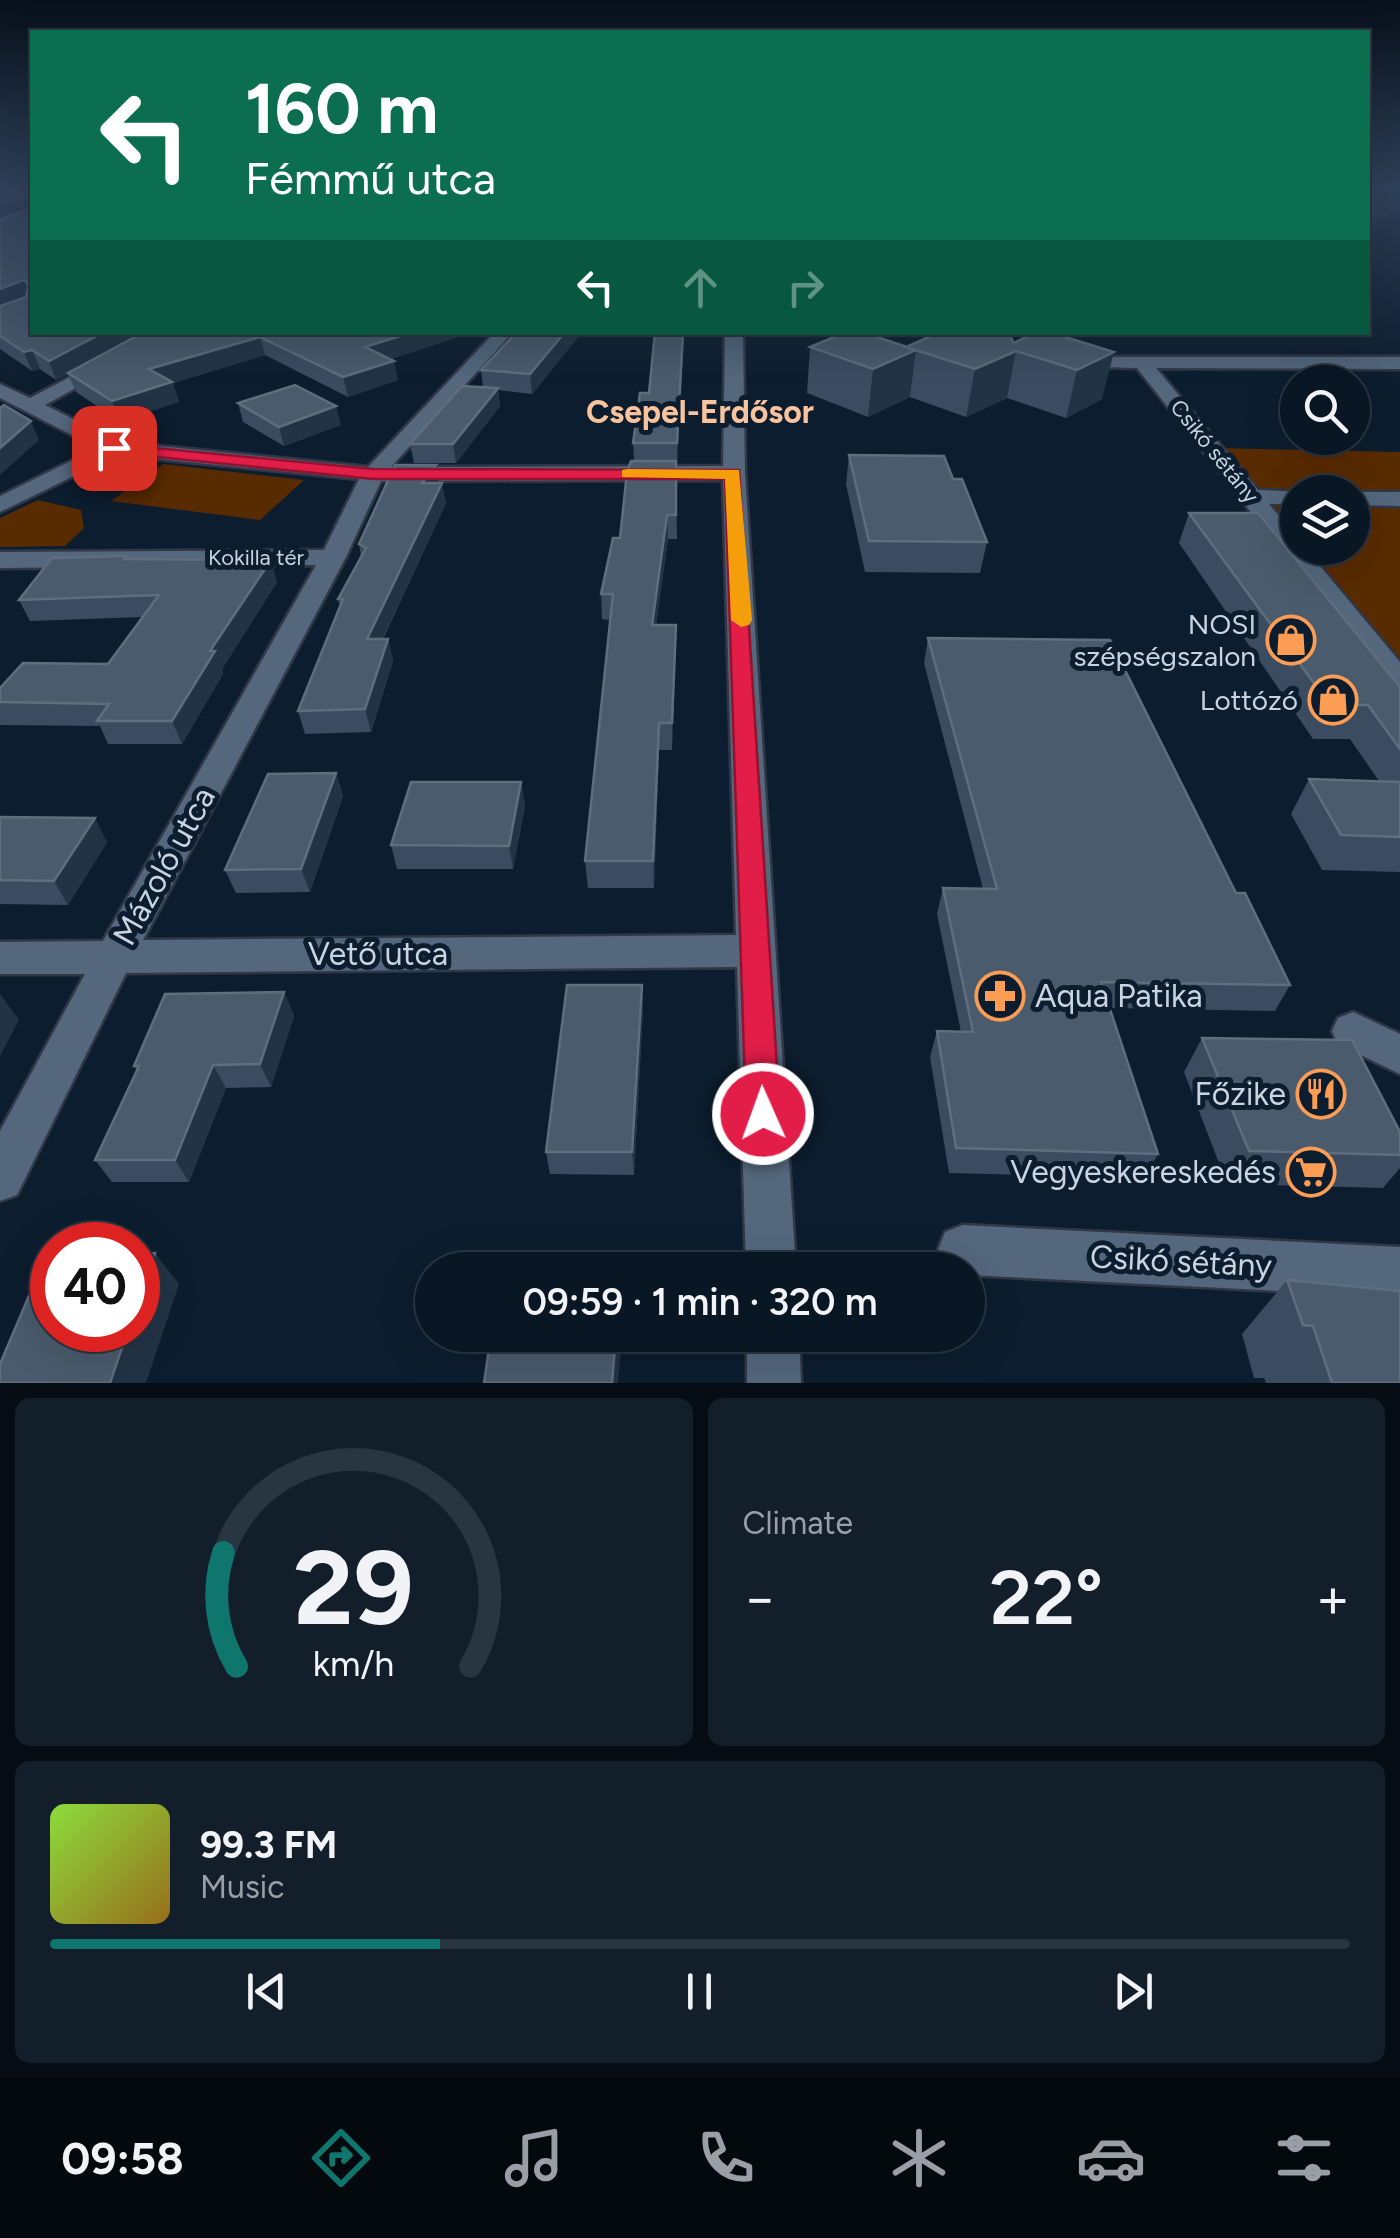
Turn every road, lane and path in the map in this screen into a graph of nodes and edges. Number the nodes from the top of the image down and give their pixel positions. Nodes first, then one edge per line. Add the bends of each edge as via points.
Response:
1 (162, 335) edge
2 (501, 335) edge
3 (734, 335) edge
4 (1044, 362) edge
5 (1142, 362) junction
6 (1400, 363) edge
7 (0, 390) edge
8 (31, 405) junction
9 (114, 448) junction
10 (373, 474) junction
11 (734, 474) junction
12 (1252, 497) junction
13 (1280, 498) edge
14 (1370, 498) edge
15 (1400, 499) edge
16 (0, 504) edge
17 (334, 557) junction
18 (0, 560) edge
19 (1400, 681) edge
20 (756, 950) junction
21 (115, 956) junction
22 (0, 958) edge
23 (1353, 1030) dead end
24 (1400, 1055) edge
25 (0, 1178) edge
26 (962, 1250) dead end
27 (770, 1252) edge
28 (1400, 1272) edge
29 (773, 1352) edge
30 (774, 1383) edge

1 - 8 street
2 - 10 street
3 - 11 street
4 - 5 street
5 - 6 street
5 - 12 street, Csikó sétány
7 - 8 street
8 - 9 street
9 - 10 street
9 - 16 street
10 - 11 street
10 - 17 street, Kokilla tér
11 - 20 street
12 - 13 street
12 - 19 street, Csikó sétány
14 - 15 street
17 - 18 street, Kokilla tér
17 - 21 street, Mázoló utca
20 - 21 street, Vető utca
20 - 27 street
21 - 22 street, Vető utca
21 - 25 street, Mázoló utca
23 - 24 street
26 - 28 street, Csikó sétány
29 - 30 street

